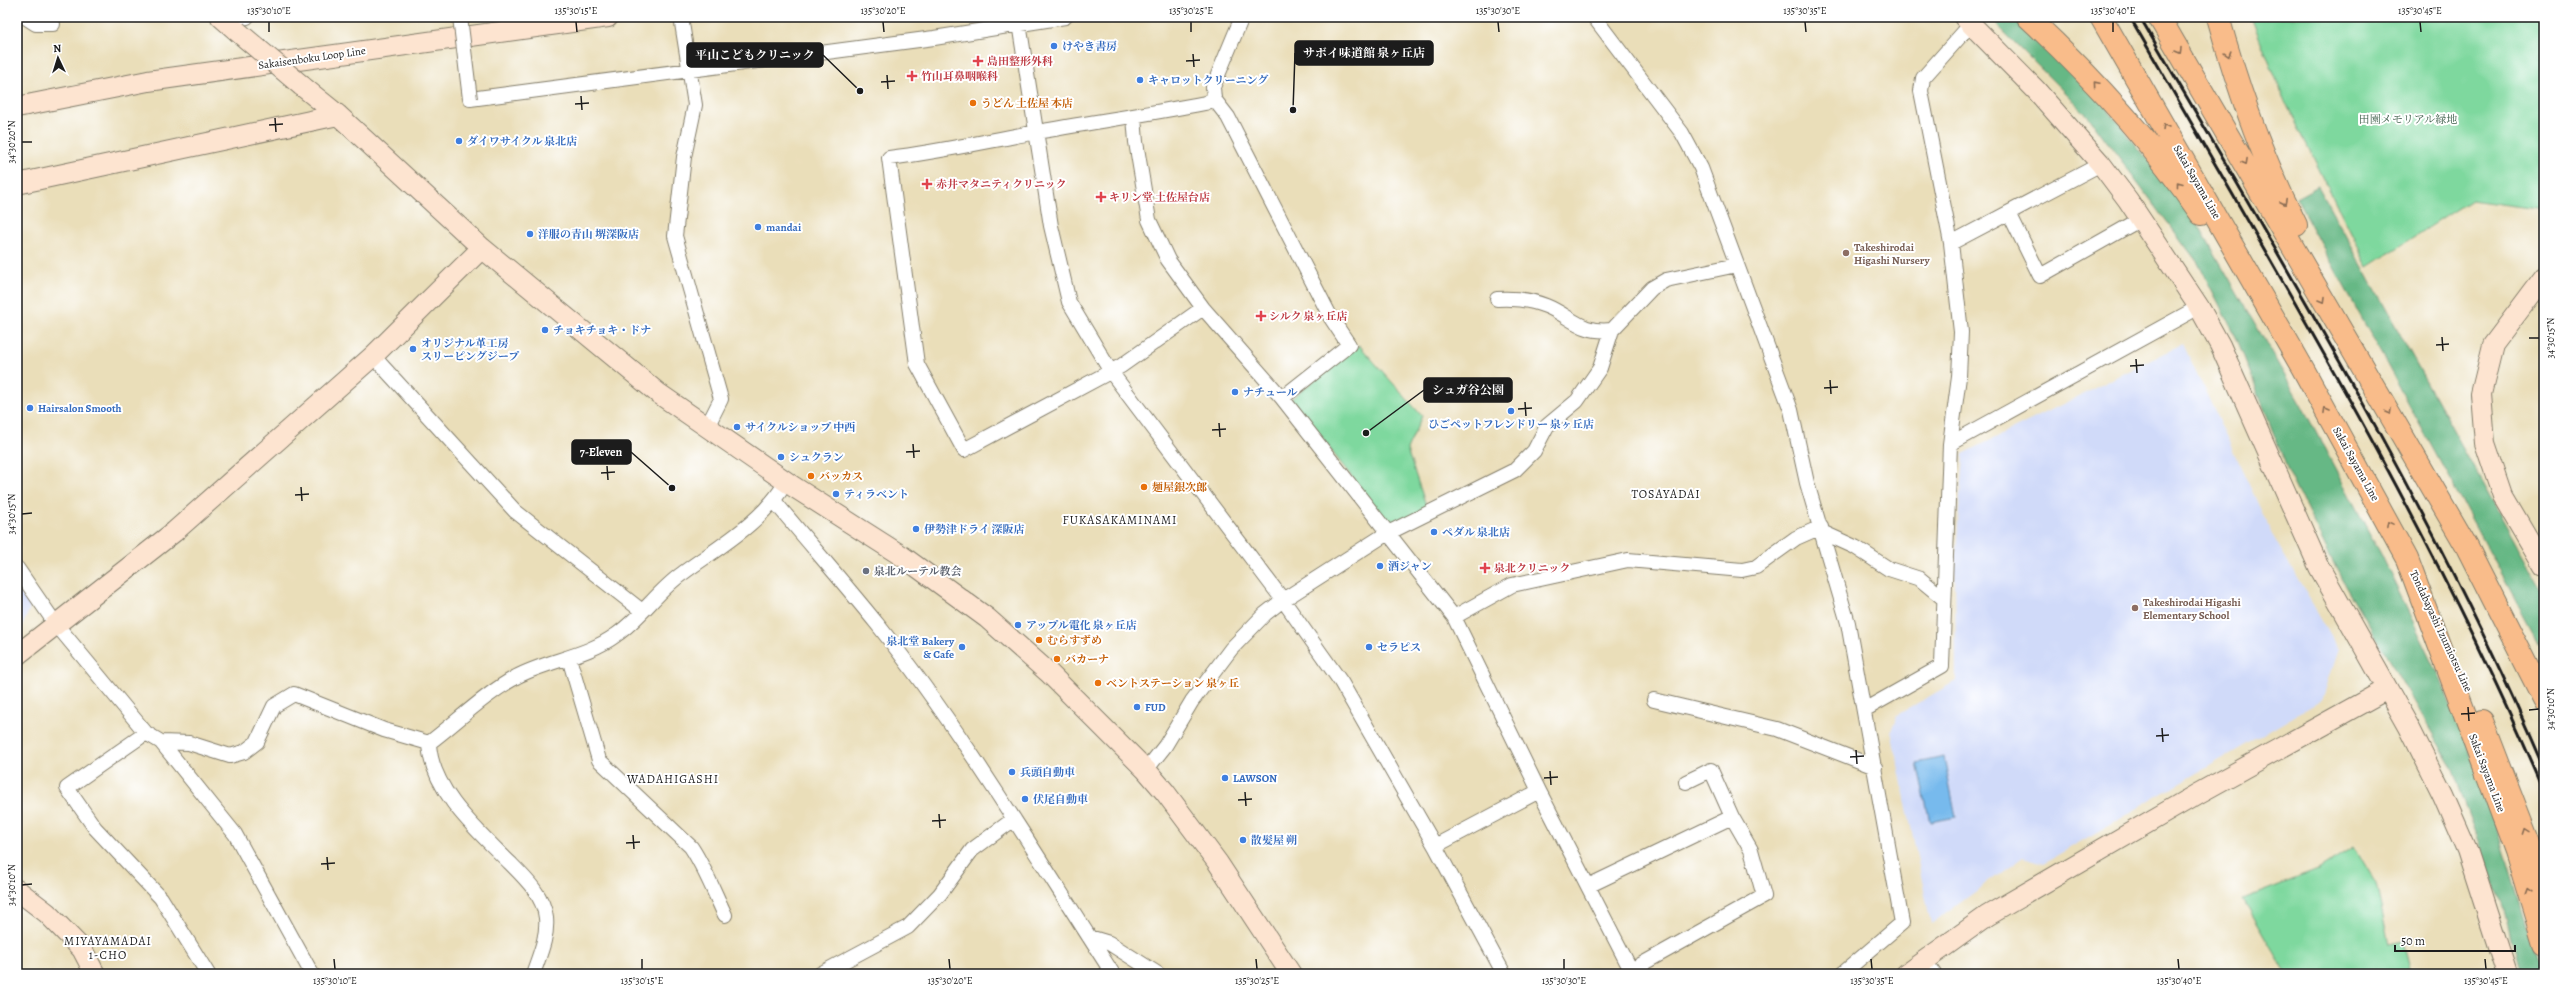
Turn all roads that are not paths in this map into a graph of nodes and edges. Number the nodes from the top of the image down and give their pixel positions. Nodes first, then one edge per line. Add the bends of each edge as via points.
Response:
1 (22, 17) edge
2 (25, 17) edge
3 (460, 17) edge
4 (608, 17) edge
5 (681, 17) edge
6 (1065, 17) edge
7 (1242, 17) edge
8 (1594, 17) edge
9 (2028, 17) edge
10 (2101, 17) edge
11 (2159, 17) edge
12 (2218, 17) edge
13 (17, 18) edge
14 (1019, 20) edge
15 (1968, 20) edge
16 (232, 21) edge
17 (53, 24) dead end
18 (690, 72) junction
19 (1214, 99) junction
20 (17, 107) edge
21 (338, 115) junction
22 (1134, 117) junction
23 (1037, 132) junction
24 (2101, 164) junction
25 (17, 184) edge
26 (2009, 213) junction
27 (2141, 219) junction
28 (1951, 243) junction
29 (482, 248) junction
30 (1737, 264) junction
31 (2308, 273) junction
32 (2544, 277) edge
33 (1497, 299) dead end
34 (2199, 307) junction
35 (1203, 308) junction
36 (1612, 330) junction
37 (373, 356) junction
38 (2302, 367) junction
39 (1111, 372) junction
40 (1282, 398) junction
41 (707, 427) junction
42 (1950, 444) junction
43 (786, 482) junction
44 (774, 502) junction
45 (1821, 530) junction
46 (1386, 534) junction
47 (2407, 559) junction
48 (2544, 566) edge
49 (17, 568) edge
50 (1943, 598) junction
51 (1283, 600) junction
52 (642, 610) junction
53 (1454, 617) junction
54 (55, 623) junction
55 (17, 655) edge
56 (570, 658) junction
57 (2386, 689) junction
58 (2544, 699) edge
59 (1654, 700) dead end
60 (1864, 710) junction
61 (146, 733) junction
62 (161, 742) junction
63 (429, 743) junction
64 (1875, 767) junction
65 (1146, 770) junction
66 (1686, 782) dead end
67 (1539, 791) junction
68 (1732, 817) junction
69 (1014, 820) junction
70 (1435, 846) junction
71 (2544, 881) edge
72 (1588, 886) junction
73 (17, 890) edge
74 (725, 915) dead end
75 (1089, 937) junction
76 (2544, 943) edge
77 (1929, 967) edge
78 (828, 972) edge
79 (1629, 973) edge
80 (95, 974) edge
81 (208, 974) edge
82 (312, 974) edge
83 (533, 974) edge
84 (1113, 974) edge
85 (1158, 974) edge
86 (1290, 974) edge
87 (1504, 974) edge
88 (1842, 974) edge
89 (1906, 974) edge
90 (2507, 974) edge

1 - 13 street
2 - 17 street via 36,24
3 - 18 street, bridge via 470,99
4 - 20 street, Sakaisenboku Loop Line via 148,81
5 - 18 street
6 - 14 street
7 - 19 street via 1213,87
8 - 30 street via 1682,133 1701,168
38 -> 9 main road via 2190,198 2148,144 2082,68
38 -> 10 main road, Sakai Sayama Line
11 -> 31 main road
12 -> 31 main road via 2236,80 2260,147 2297,228
14 - 18 street via 934,38
14 - 23 street
15 - 24 street via 2036,90
15 - 28 street via 1923,78 1921,91
16 - 21 street, bridge via 302,86
18 - 41 street via 695,105 684,157 674,236 721,399
19 - 22 street
19 - 40 street via 1228,117 1331,318 1350,345
21 - 25 street
21 - 29 street
22 - 23 street
22 - 35 street via 1149,220 1168,260
23 - 39 street via 1051,226 1069,302
23 - 39 street via 962,148 889,158 917,364 964,450
24 - 26 street
24 - 27 street
26 - 27 street via 2040,276
26 - 28 street
27 - 34 street
28 - 42 street via 1961,332 1959,377
29 - 37 street
29 - 41 street via 658,393
30 - 36 street via 1666,280 1652,288
30 - 45 street via 1791,410
31 -> 58 main road via 2468,547
32 - 48 street via 2493,345 2480,394 2485,443 2503,496
33 - 36 street via 1512,298 1547,306 1573,323 1600,332
34 - 42 street
34 - 57 street via 2220,345 2319,567
35 - 39 street
35 - 40 street
36 - 46 street via 1600,368 1577,400 1547,426 1534,451 1515,470
37 - 52 street via 515,511
37 - 54 street via 174,532
47 -> 38 main road, Sakai Sayama Line
39 - 51 street
40 - 46 street
41 - 43 street
42 - 50 street
43 - 44 street
43 - 65 street via 902,556 987,618 1049,674
44 - 52 street via 748,526 676,577
44 - 69 street via 878,625
45 - 50 street via 1855,547 1889,569 1920,579
45 - 53 street via 1796,538 1756,567 1742,570 1628,560 1512,585
45 - 60 street via 1848,623
46 - 51 street
46 - 53 street
71 -> 47 main road, Tondabayashi Izumiotsu Line via 2460,668
76 -> 47 main road, Sakai Sayama Line via 2516,851
49 - 54 street
50 - 60 street via 1945,642 1942,666
51 - 65 street via 1265,614 1231,650 1192,701 1165,746
51 - 70 street via 1341,682
52 - 56 street via 617,634 591,650
53 - 67 street
54 - 55 street
54 - 61 street
56 - 63 street via 518,677 484,697
56 - 74 street via 599,760 691,847 701,862 713,894
57 - 77 street via 2199,793 1994,912
57 - 90 street via 2419,748 2467,850
59 - 64 street via 1778,729
60 - 64 street
61 - 62 street
61 - 81 street via 67,788 96,828 161,898
62 - 63 street via 189,743 230,756 244,752 257,742 274,706 294,694 384,730
62 - 82 street via 235,834
63 - 83 street via 430,756 446,791 464,818 527,880 540,898 546,918 545,938
64 - 88 street via 1902,922
65 - 86 street via 1218,864
66 - 68 street via 1711,770
67 - 70 street
67 - 72 street
68 - 72 street
68 - 79 street via 1751,850 1764,896
69 - 75 street
69 - 78 street via 972,850 940,894 908,926
70 - 87 street
72 - 79 street
73 - 80 street via 47,913 82,949
75 - 84 street
75 - 85 street via 1109,943
77 - 89 street

